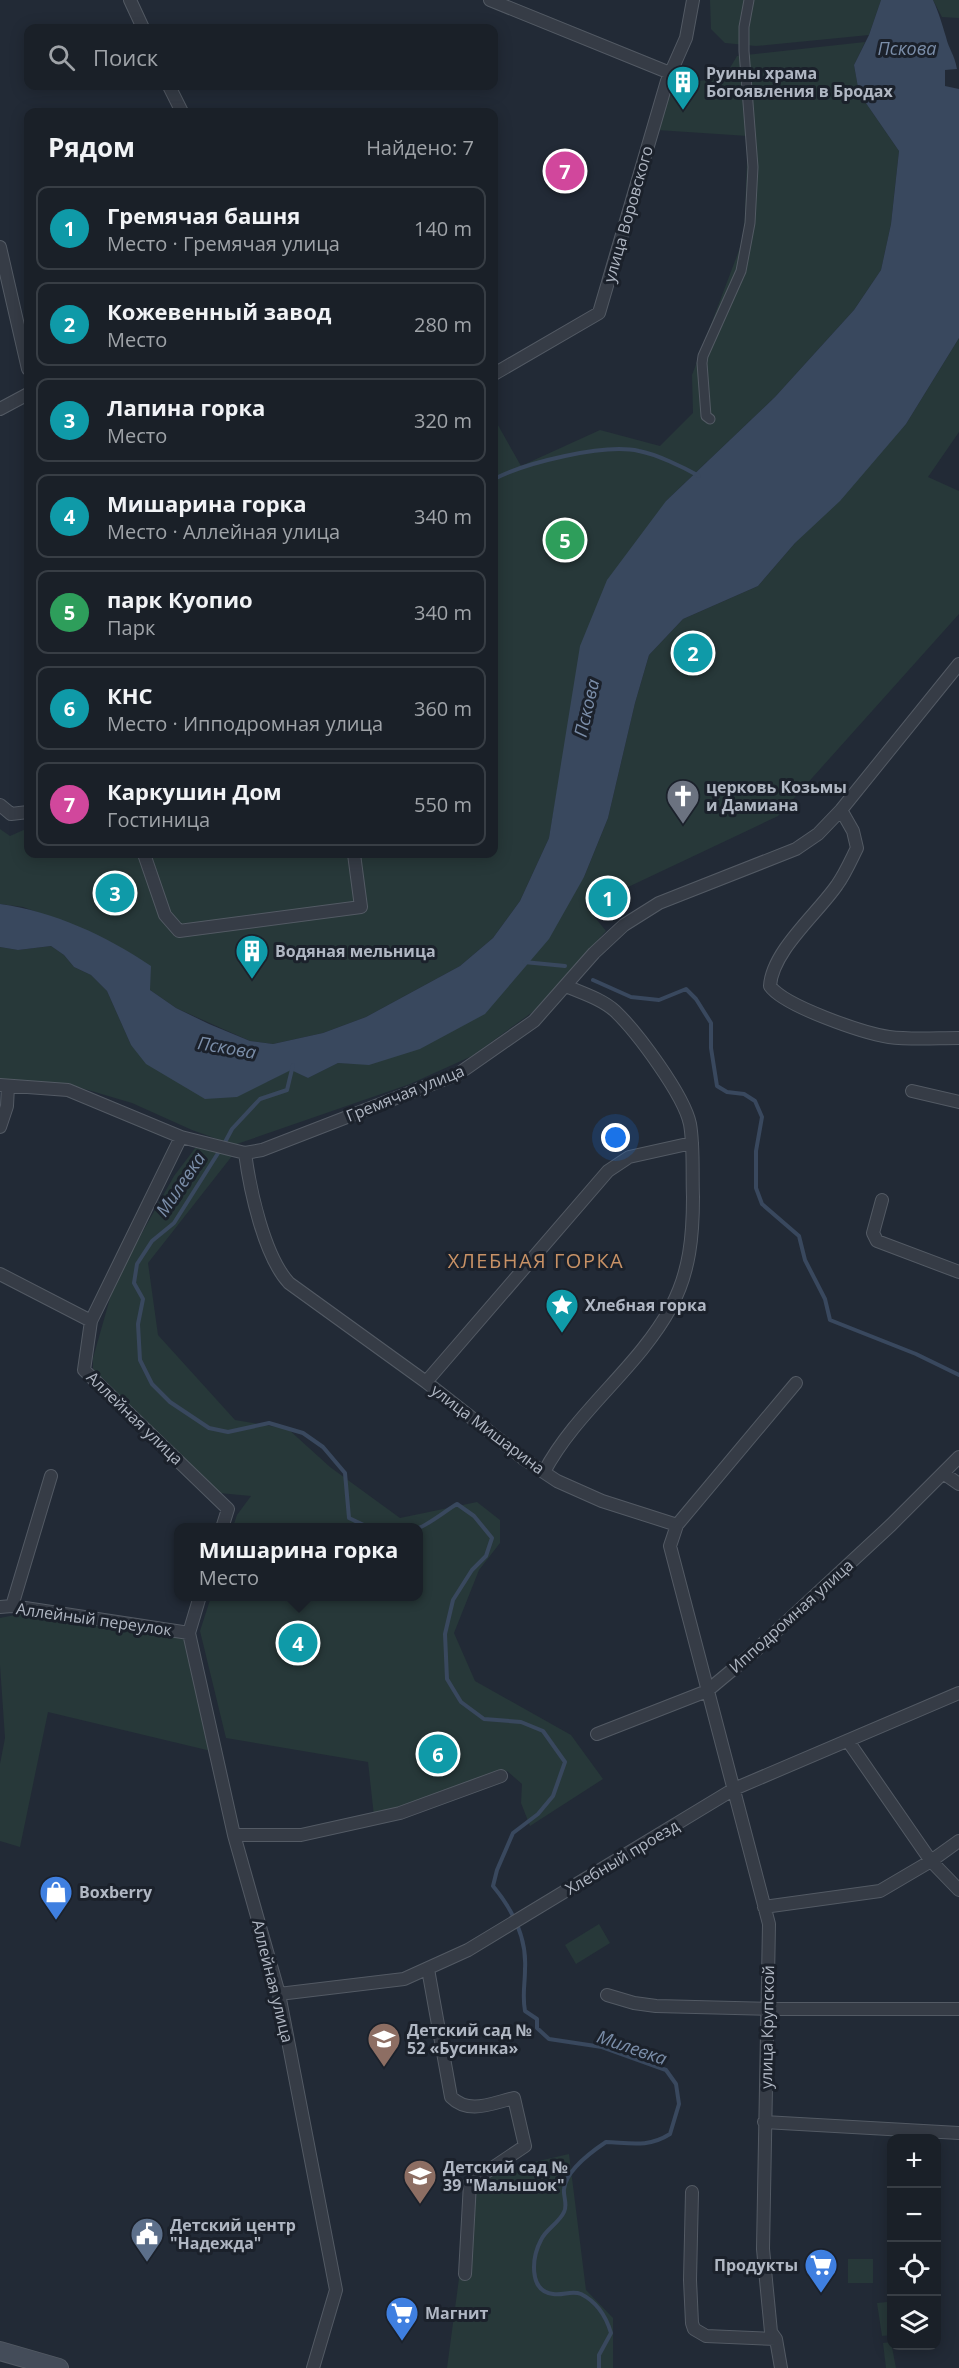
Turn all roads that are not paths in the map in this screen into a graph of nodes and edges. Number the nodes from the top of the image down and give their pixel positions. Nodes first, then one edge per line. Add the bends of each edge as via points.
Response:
1 (130, 0) edge
2 (490, 0) edge
3 (693, 0) edge
4 (749, 0) edge
5 (141, 24) edge
6 (670, 73) junction
7 (171, 90) edge
8 (180, 108) edge
9 (0, 247) edge
10 (24, 352) edge
11 (498, 372) edge
12 (24, 396) edge
13 (0, 409) edge
14 (710, 419) dead end
15 (959, 664) edge
16 (0, 805) edge
17 (841, 810) junction
18 (24, 812) edge
19 (145, 858) edge
20 (355, 858) edge
21 (569, 983) junction
22 (959, 1038) edge
23 (4, 1085) edge
24 (912, 1091) dead end
25 (959, 1102) edge
26 (0, 1127) edge
27 (181, 1137) junction
28 (692, 1143) junction
29 (240, 1152) junction
30 (882, 1200) dead end
31 (959, 1272) edge
32 (0, 1274) edge
33 (91, 1321) junction
34 (426, 1382) junction
35 (796, 1383) dead end
36 (959, 1456) edge
37 (544, 1472) junction
38 (943, 1473) junction
39 (51, 1476) dead end
40 (959, 1484) edge
41 (223, 1523) edge
42 (677, 1525) junction
43 (199, 1601) edge
44 (6, 1606) edge
45 (189, 1633) junction
46 (707, 1691) junction
47 (959, 1693) edge
48 (597, 1734) dead end
49 (848, 1741) junction
50 (501, 1776) dead end
51 (734, 1789) junction
52 (234, 1835) junction
53 (959, 1841) edge
54 (931, 1861) junction
55 (959, 1890) edge
56 (764, 1907) junction
57 (428, 1969) junction
58 (279, 1994) junction
59 (607, 1995) dead end
60 (769, 2009) junction
61 (959, 2009) edge
62 (764, 2122) junction
63 (959, 2133) edge
64 (692, 2192) dead end
65 (465, 2274) dead end
66 (776, 2338) junction
67 (0, 2351) edge
68 (60, 2368) edge
69 (313, 2368) edge
70 (781, 2368) edge

1 - 5 street
2 - 6 street
3 - 6 street, улица Воровского via 686,38
4 - 14 street via 744,51 753,167 750,223 741,271 703,356 706,416
6 - 11 street, улица Воровского via 599,313
7 - 8 street
9 - 10 street
12 - 13 street
15 - 17 street, Гремячая улица
16 - 18 street via 11,814
17 - 21 street, Гремячая улица via 818,834 796,849 659,903 624,925
17 - 22 street via 857,848 837,885 804,923 774,970 771,986 783,999 863,1030 890,1037
19 - 20 street via 165,915 178,931 362,907
21 - 28 street via 614,1010 653,1058 684,1105
21 - 29 street, Гремячая улица via 534,1021 458,1074 262,1150
23 - 26 street via 8,1106
23 - 27 street, Гремячая улица via 68,1090
24 - 25 street
27 - 29 street, Гремячая улица
27 - 33 street
28 - 34 street via 629,1157 608,1171
28 - 37 street via 690,1250 684,1279 672,1306 654,1333 576,1424
29 - 34 street, улица Мишарина via 278,1271 312,1301
30 - 31 street via 873,1233 877,1241
32 - 33 street
33 - 41 street, Аллейная улица via 84,1370 228,1509
34 - 37 street, улица Мишарина
35 - 42 street
36 - 38 street, Ипподромная улица
37 - 42 street, улица Мишарина via 602,1501
38 - 40 street
38 - 46 street, Ипподромная улица via 755,1651
39 - 44 street
42 - 46 street via 670,1546
43 - 45 street, Аллейная улица
44 - 45 street, Аллейный переулок
45 - 52 street, Аллейная улица
46 - 48 street, Ипподромная улица
46 - 51 street, улица Крупской
47 - 49 street, Хлебный проезд
49 - 51 street, Хлебный проезд
49 - 54 street
50 - 52 street via 400,1813 301,1835
51 - 56 street, улица Крупской
51 - 57 street, Хлебный проезд via 468,1950
52 - 58 street, Аллейная улица
53 - 54 street
54 - 55 street
54 - 56 street via 880,1891
56 - 60 street, улица Крупской via 769,1924
57 - 58 street, Хлебный проезд via 404,1979
57 - 65 street via 451,2097 472,2107 514,2097 525,2146 470,2183
58 - 69 street, Аллейная улица via 336,2290
59 - 60 street via 656,2006
60 - 61 street
60 - 62 street, улица Крупской
62 - 63 street
62 - 66 street, улица Крупской via 763,2249 771,2332
64 - 66 street via 690,2280 694,2329 706,2336
66 - 70 street, улица Крупской
67 - 68 main road

